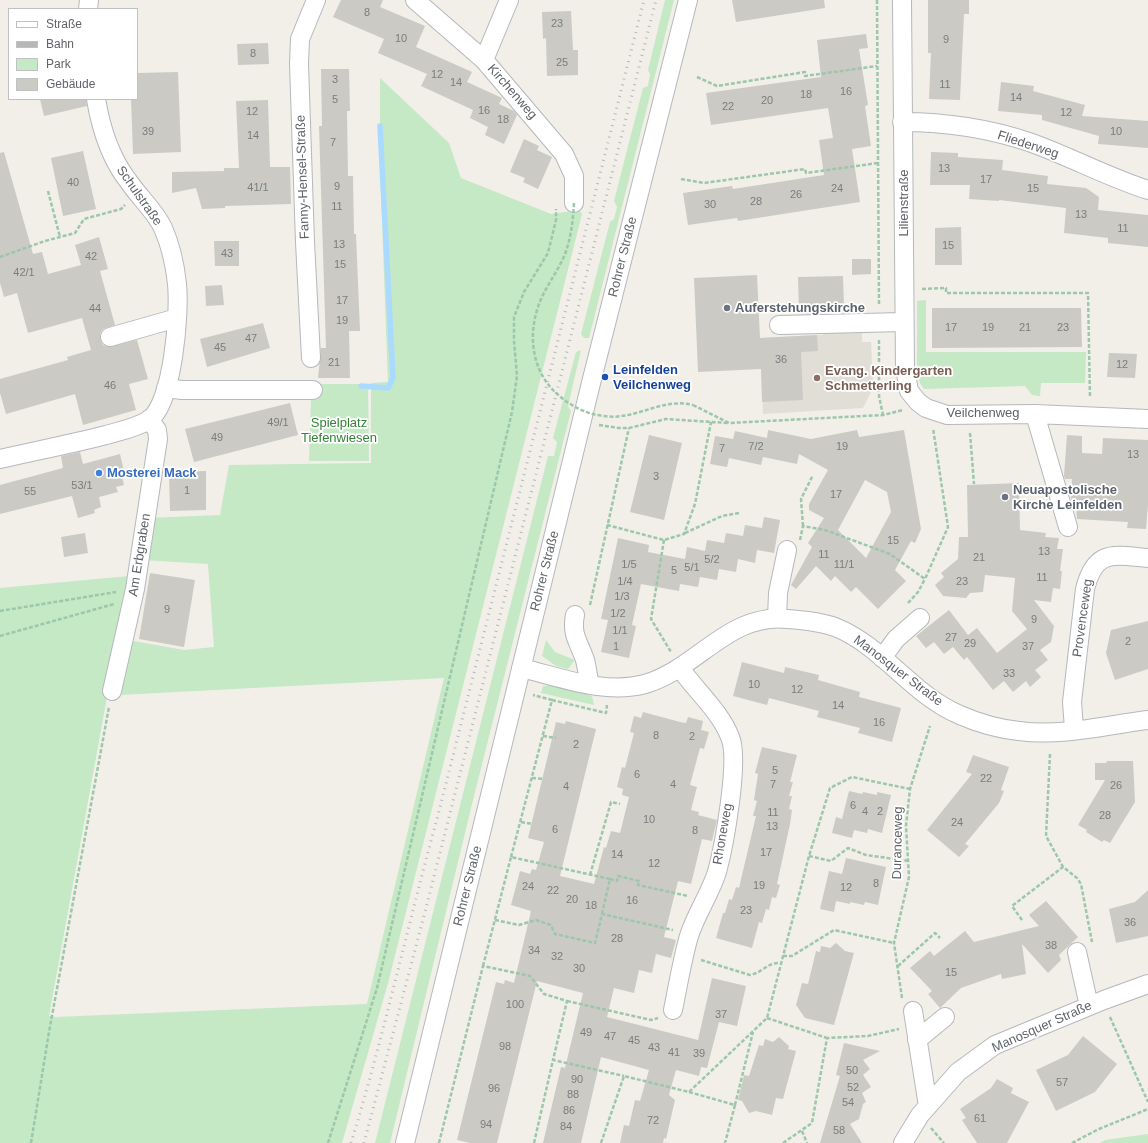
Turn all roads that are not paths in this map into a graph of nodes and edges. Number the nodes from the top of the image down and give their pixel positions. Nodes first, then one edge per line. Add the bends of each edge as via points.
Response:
1 (316, 0) edge
2 (415, 0) edge
3 (509, 0) edge
4 (688, 0) edge
5 (902, 0) edge
6 (484, 60) junction
7 (96, 100) edge
8 (902, 122) junction
9 (1148, 190) edge
10 (566, 204) road end
11 (177, 318) junction
12 (904, 322) junction
13 (779, 325) dead end
14 (110, 337) dead end
15 (311, 358) dead end
16 (166, 388) junction
17 (313, 390) dead end
18 (918, 402) joint
19 (1035, 414) junction
20 (149, 419) junction
21 (1148, 419) edge
22 (0, 459) edge
23 (1068, 527) dead end
24 (793, 549) road end
25 (1148, 558) edge
26 (582, 614) road end
27 (777, 618) junction
28 (920, 618) dead end
29 (882, 658) junction
30 (521, 668) junction
31 (680, 668) junction
32 (590, 685) junction
33 (112, 691) road end
34 (1148, 720) edge
35 (1074, 730) junction
36 (1077, 952) dead end
37 (1148, 984) edge
38 (1089, 1006) junction
39 (673, 1010) road end
40 (944, 1017) dead end
41 (928, 1106) junction
42 (405, 1143) edge
43 (903, 1143) edge

1 - 15 street, Fanny-Hensel-Straße via 300,39 299,64
2 - 6 street, Kirchenweg
3 - 6 street
4 - 30 street, Rohrer Straße
5 - 8 street, Lilienstraße
6 - 10 street, Kirchenweg via 564,154 574,176
7 - 11 street, Schulstraße via 99,119 120,170 156,217 169,245 177,285
8 - 9 street, Fliederweg via 985,131 1029,142
8 - 12 street, Lilienstraße
11 - 14 street
11 - 16 street, Schulstraße
12 - 13 street
12 - 18 street, Lilienstraße via 904,368 909,391
16 - 17 street
16 - 20 street, Schulstraße via 159,408
18 - 19 street, Veilchenweg via 926,408 947,415
19 - 21 street, Veilchenweg
19 - 23 street
20 - 22 street, Schulstraße via 104,435
20 - 33 street, Am Erbgraben via 157,430 158,439 134,596
24 - 27 street via 778,593
25 - 35 street, Provenceweg via 1112,555 1099,561 1089,572 1072,702
26 - 32 street via 572,627 585,660
27 - 29 street, Manosquer Straße via 834,626 855,637
27 - 31 street, Manosquer Straße via 739,628 714,642
28 - 29 street via 896,639
29 - 35 street, Manosquer Straße via 914,686 960,715 1020,732
30 - 32 street, Manosquer Straße
30 - 42 street, Rohrer Straße
31 - 32 street, Manosquer Straße via 644,684 621,688
31 - 39 street, Rhoneweg via 692,686 720,716 734,747 731,790 716,872 690,934
34 - 35 street, Manosquer Straße
36 - 38 street
37 - 38 street, Manosquer Straße
38 - 41 street, Manosquer Straße via 996,1045 958,1072
40 - 41 street via 910,1020
41 - 43 street, Manosquer Straße

